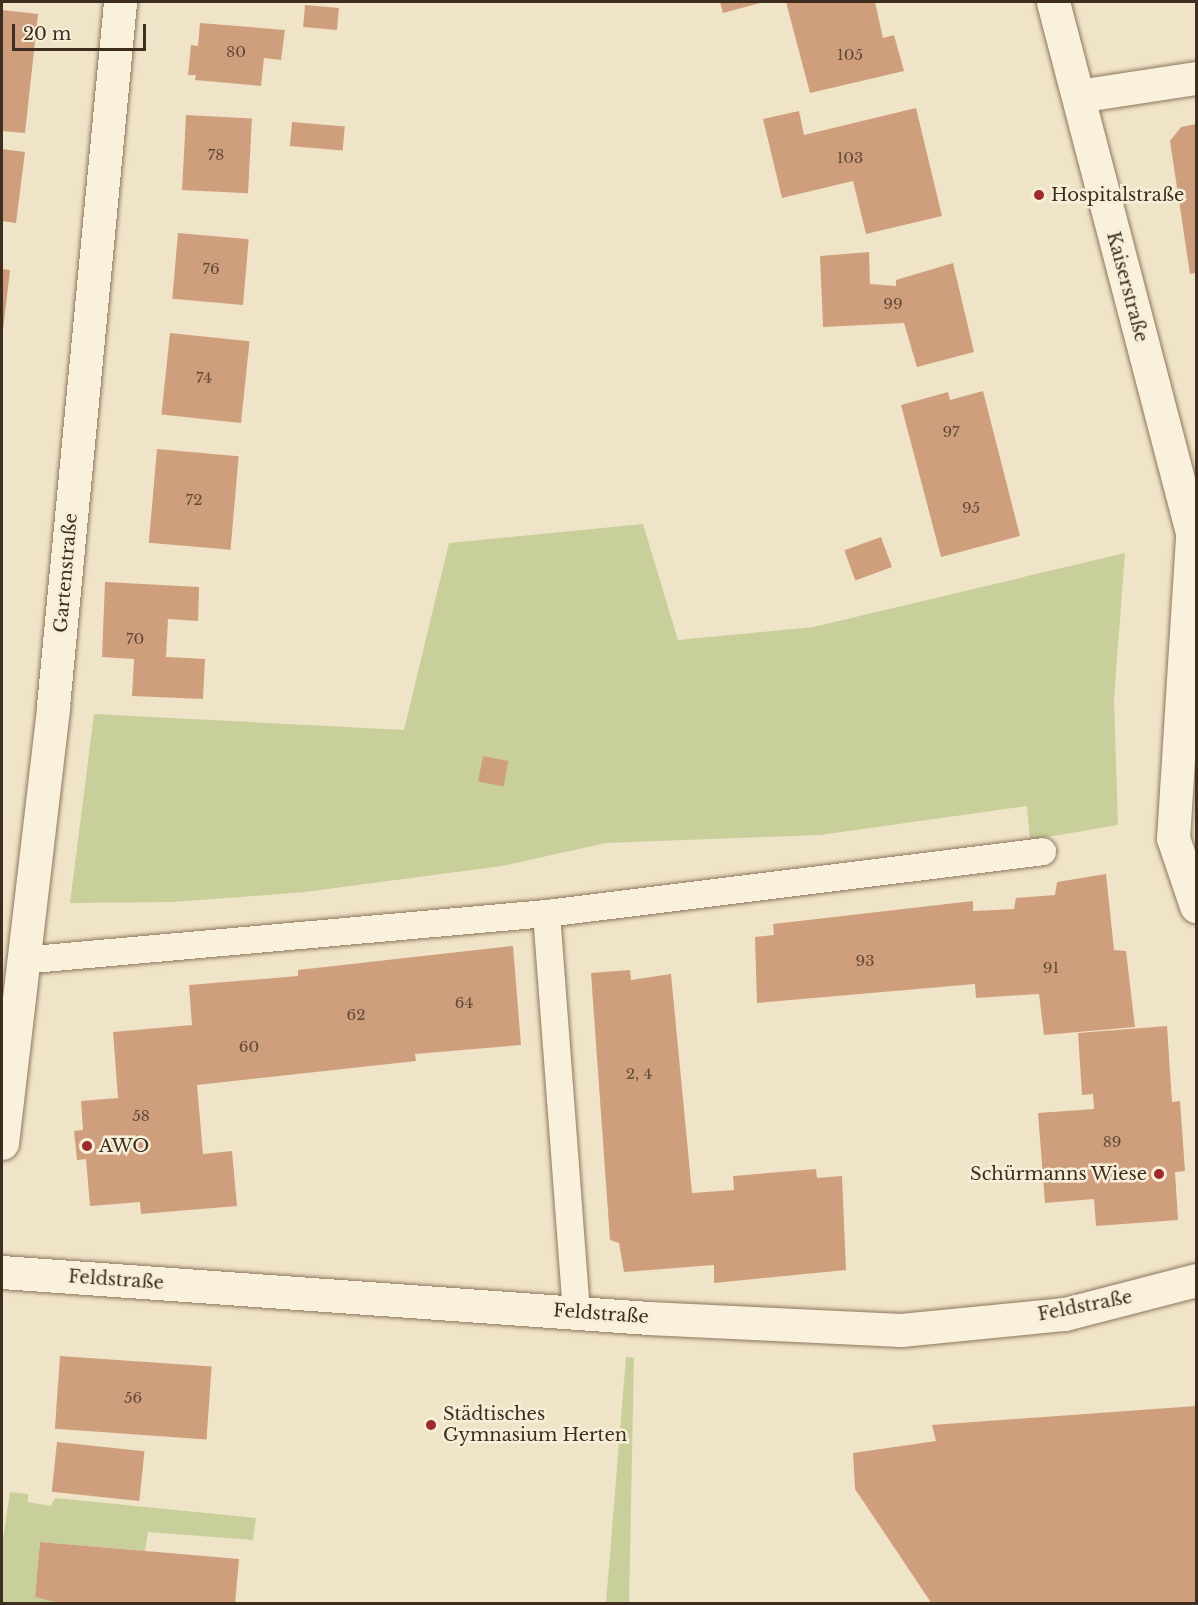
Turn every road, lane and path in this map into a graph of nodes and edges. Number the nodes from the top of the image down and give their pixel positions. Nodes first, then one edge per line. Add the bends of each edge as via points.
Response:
1 (120, 2) edge
2 (1053, 2) edge
3 (1197, 78) edge
4 (1078, 96) junction
5 (1194, 542) edge
6 (1042, 851) dead end
7 (1197, 906) edge
8 (546, 913) junction
9 (21, 960) junction
10 (2, 1143) edge
11 (2, 1272) edge
12 (1197, 1280) edge
13 (576, 1312) junction

1 - 9 main road, Gartenstraße via 53,706
2 - 4 main road, Kaiserstraße
3 - 4 main road
4 - 5 main road, Kaiserstraße
5 - 7 main road, Kaiserstraße via 1173,838
6 - 8 lane
8 - 9 lane
8 - 13 lane
9 - 10 main road, Gartenstraße
11 - 13 main road, Feldstraße
12 - 13 main road, Feldstraße via 1065,1314 901,1330

